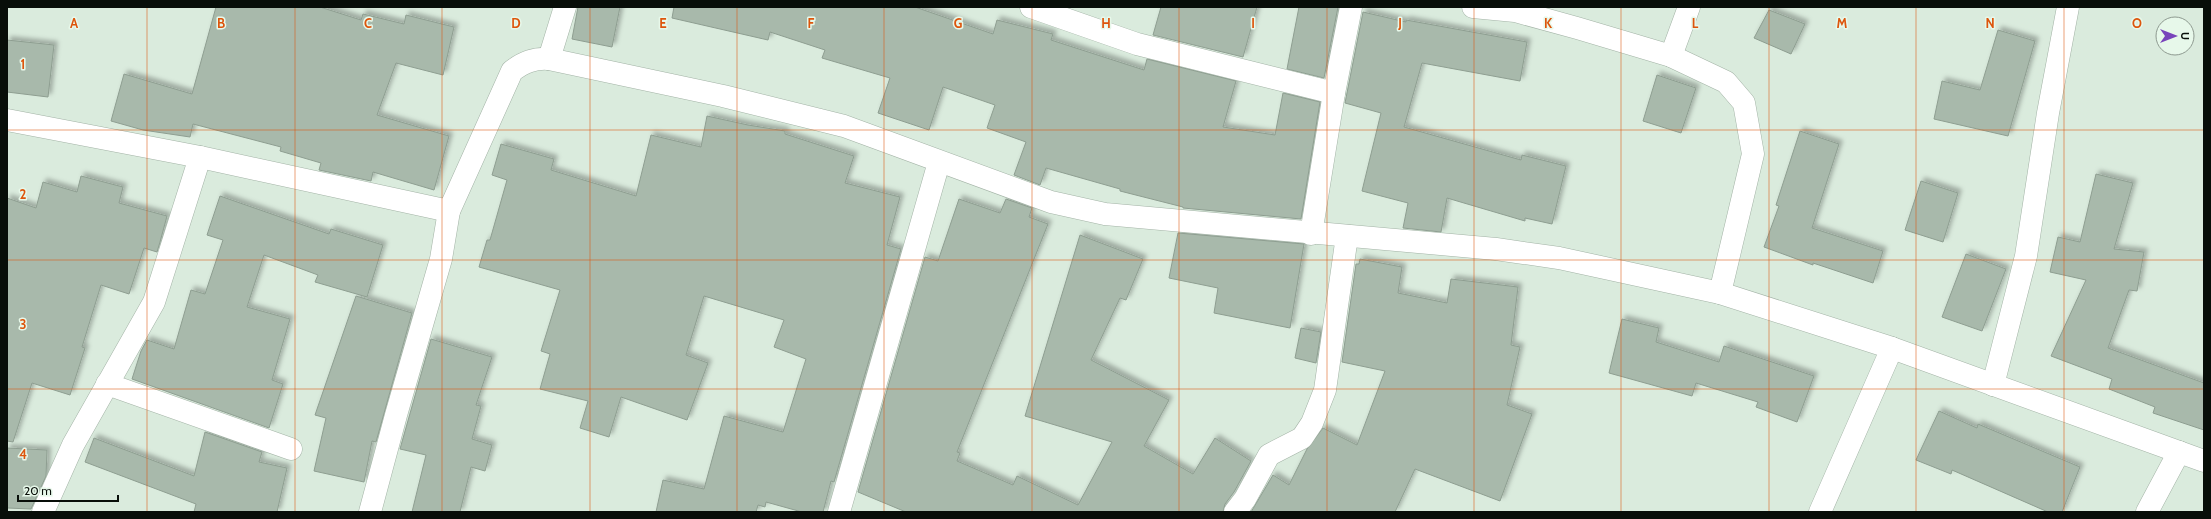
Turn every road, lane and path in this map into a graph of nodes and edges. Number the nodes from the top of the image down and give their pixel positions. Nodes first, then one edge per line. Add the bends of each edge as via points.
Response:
1 (565, 7) edge
2 (1031, 7) edge
3 (1350, 7) edge
4 (1473, 7) edge
5 (1689, 7) edge
6 (2068, 7) edge
7 (1671, 56) junction
8 (549, 59) junction
9 (1334, 93) junction
10 (7, 120) edge
11 (200, 157) junction
12 (939, 162) junction
13 (449, 211) junction
14 (1310, 234) junction
15 (1347, 236) junction
16 (1720, 293) junction
17 (1892, 348) junction
18 (107, 384) junction
19 (1993, 385) junction
20 (291, 448) dead end
21 (2179, 452) junction
22 (2204, 461) edge
23 (44, 512) edge
24 (370, 512) edge
25 (839, 512) edge
26 (1235, 512) edge
27 (1820, 512) edge
28 (2147, 512) edge

1 - 8 street
2 - 9 street via 1137,44
3 - 9 street
4 - 7 street via 1515,11
5 - 7 street
6 - 19 street via 2045,128 2026,256
7 - 16 street via 1726,82 1744,103 1752,154
8 - 12 street via 814,118 844,126
8 - 13 street via 524,62 512,71
9 - 14 street
10 - 11 street
11 - 13 street
11 - 18 street via 154,302
12 - 14 street via 1051,202 1105,214
12 - 25 street
13 - 24 street via 441,259
14 - 15 street
15 - 16 street via 1559,258
15 - 26 street via 1325,390 1312,423 1302,438 1269,455
16 - 17 street
17 - 19 street
17 - 27 street
18 - 20 street
18 - 23 street via 73,445
19 - 21 street
21 - 22 street
21 - 28 street

